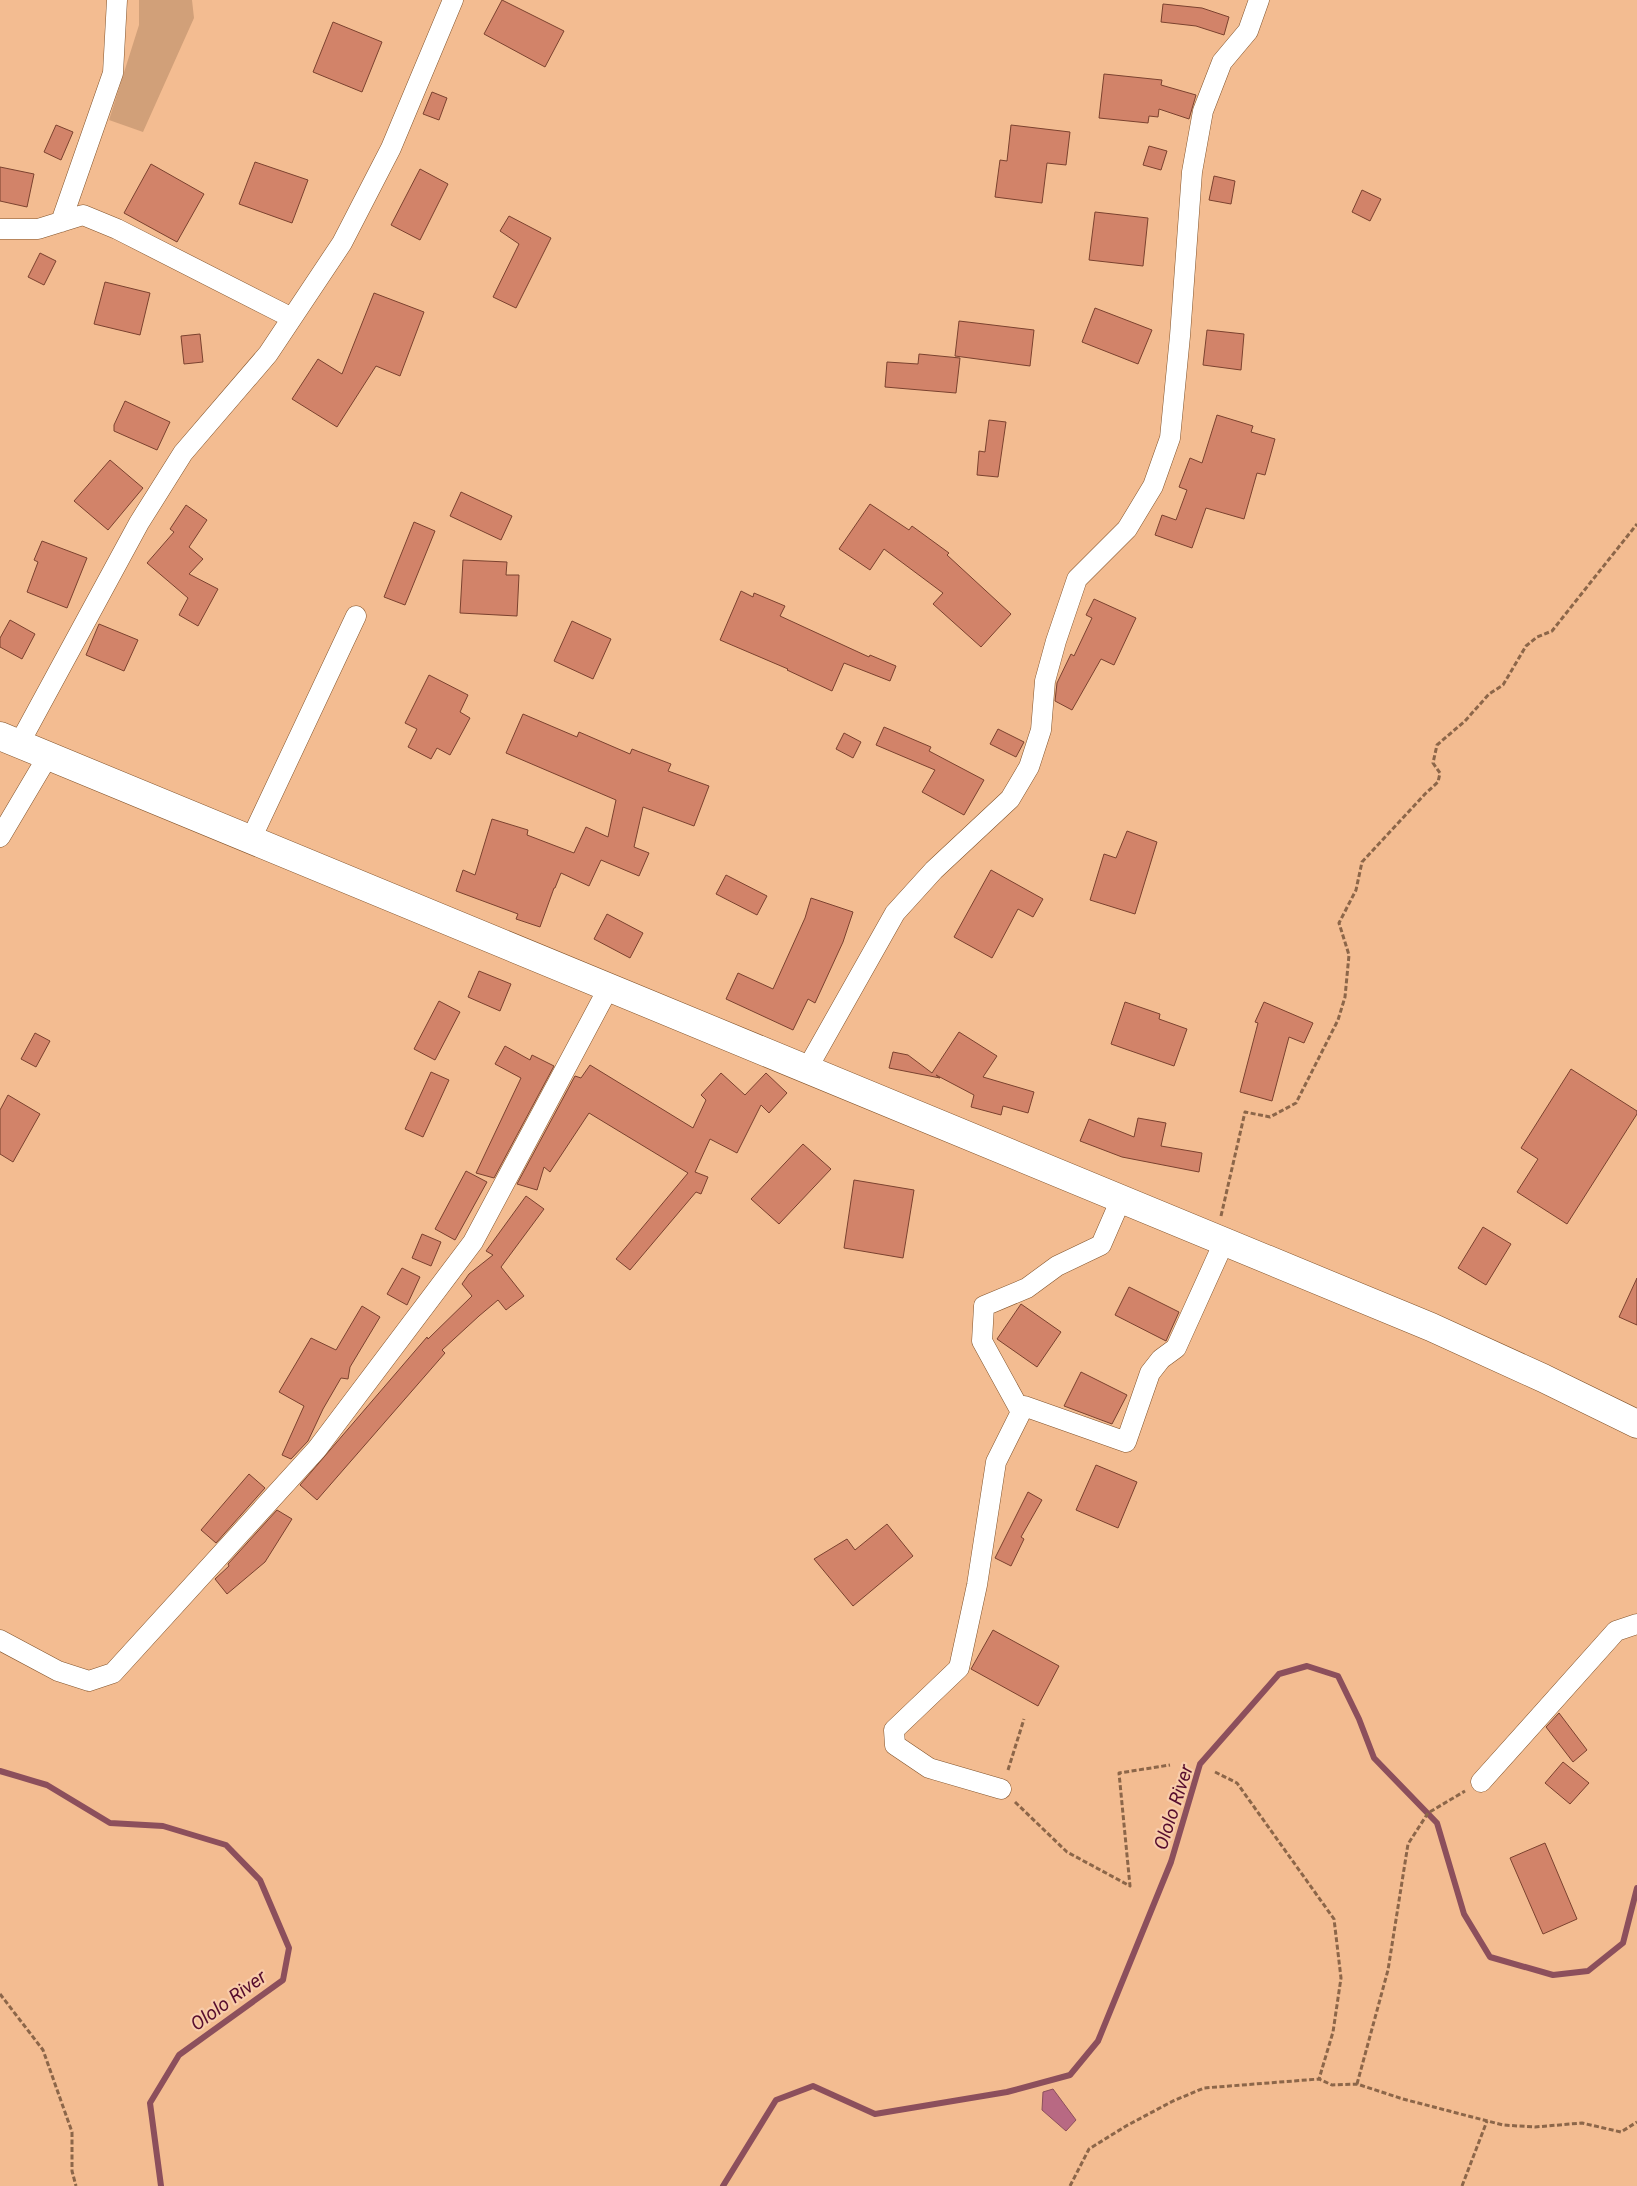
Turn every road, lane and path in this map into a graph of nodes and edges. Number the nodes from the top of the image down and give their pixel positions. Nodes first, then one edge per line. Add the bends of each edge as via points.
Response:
1 (117, 0) edge
2 (453, 0) edge
3 (1259, 0) edge
4 (61, 222) junction
5 (0, 229) edge
6 (292, 318) junction
7 (1637, 524) edge
8 (356, 616) dead end
9 (9, 740) edge
10 (48, 756) junction
11 (0, 837) edge
12 (250, 840) junction
13 (609, 987) junction
14 (807, 1069) junction
15 (1121, 1200) junction
16 (1220, 1240) junction
17 (1021, 1412) junction
18 (1637, 1424) edge
19 (1637, 1624) edge
20 (0, 1640) edge
21 (1024, 1720) dead end
22 (1170, 1765) dead end
23 (1215, 1772) dead end
24 (1481, 1782) joint
25 (1001, 1789) junction
26 (0, 1994) edge
27 (1319, 2079) junction
28 (1357, 2084) junction
29 (1487, 2121) junction
30 (1637, 2122) edge
31 (76, 2186) edge
32 (1070, 2186) edge
33 (1462, 2186) edge

1 - 4 street via 113,74
2 - 6 street via 391,148 342,243
3 - 14 street via 1248,31 1222,62 1203,112 1192,172 1170,438 1152,486 1127,529 1078,579 1045,681 1041,730 1029,767 1010,799 934,870 895,913
4 - 5 street via 38,229
4 - 6 street via 83,216 117,229
6 - 9 street via 268,354 183,454
7 - 16 path via 1552,631 1526,646 1503,685 1489,694 1437,745 1433,763 1440,773 1438,782 1362,862 1356,890 1339,923 1349,956 1345,997 1338,1020 1296,1103 1270,1117 1245,1112
8 - 12 street
9 - 10 main road
10 - 11 street
10 - 12 main road
12 - 13 main road
13 - 14 main road
13 - 20 street via 473,1242 317,1449 113,1673 89,1681 58,1671
14 - 15 main road
15 - 16 main road
15 - 17 street via 1101,1245 1057,1266 1027,1288 984,1306 982,1341
16 - 17 street via 1176,1348 1150,1373 1126,1442 1024,1406
16 - 18 main road via 1431,1328
17 - 25 street via 996,1462 977,1585 959,1668 894,1730 895,1745 929,1768
19 - 24 street via 1616,1631
21 - 25 path
22 - 25 path via 1119,1773 1130,1886 1067,1852
23 - 27 path via 1236,1783 1334,1919 1341,1978 1333,2032
24 - 28 path via 1428,1813 1408,1844 1388,1970
26 - 31 path via 43,2050 72,2132 72,2172
27 - 28 path via 1332,2085
27 - 32 path via 1204,2088 1173,2101 1089,2148
28 - 29 path
29 - 30 path via 1536,2127 1582,2123 1621,2132
29 - 33 path

